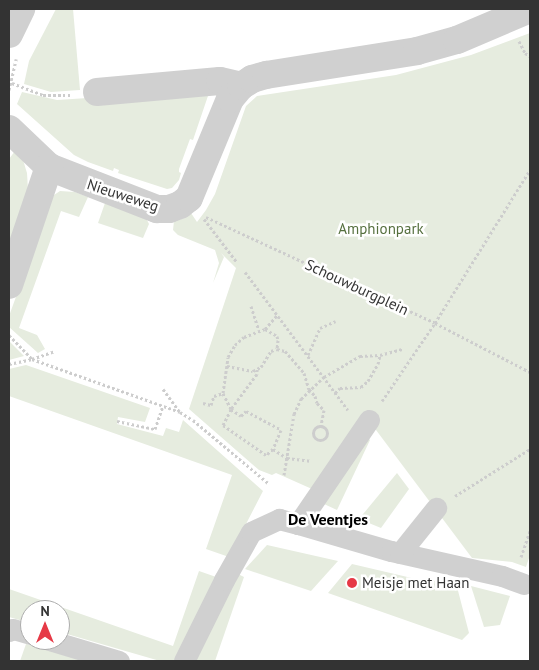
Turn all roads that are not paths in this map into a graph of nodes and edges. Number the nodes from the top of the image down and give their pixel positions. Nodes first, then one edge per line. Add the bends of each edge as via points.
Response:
1 (21, 9) edge
2 (513, 12) edge
3 (9, 34) edge
4 (241, 86) junction
5 (97, 92) road end
6 (9, 129) edge
7 (49, 167) junction
8 (9, 285) edge
9 (361, 419) road end
10 (436, 508) road end
11 (298, 524) junction
12 (400, 553) junction
13 (521, 574) road end
14 (70, 646) edge
15 (119, 661) edge
16 (184, 661) edge

1 - 3 street
2 - 4 street, Nieuweweg via 457,40 417,51 266,74
4 - 5 street via 220,81
4 - 7 street, Nieuweweg via 221,115 189,198 180,205 157,209
6 - 7 street, Nieuweweg
7 - 8 street
9 - 11 street
10 - 12 street
11 - 12 street
11 - 16 street via 279,519 251,532
12 - 13 street via 502,576
14 - 15 street

